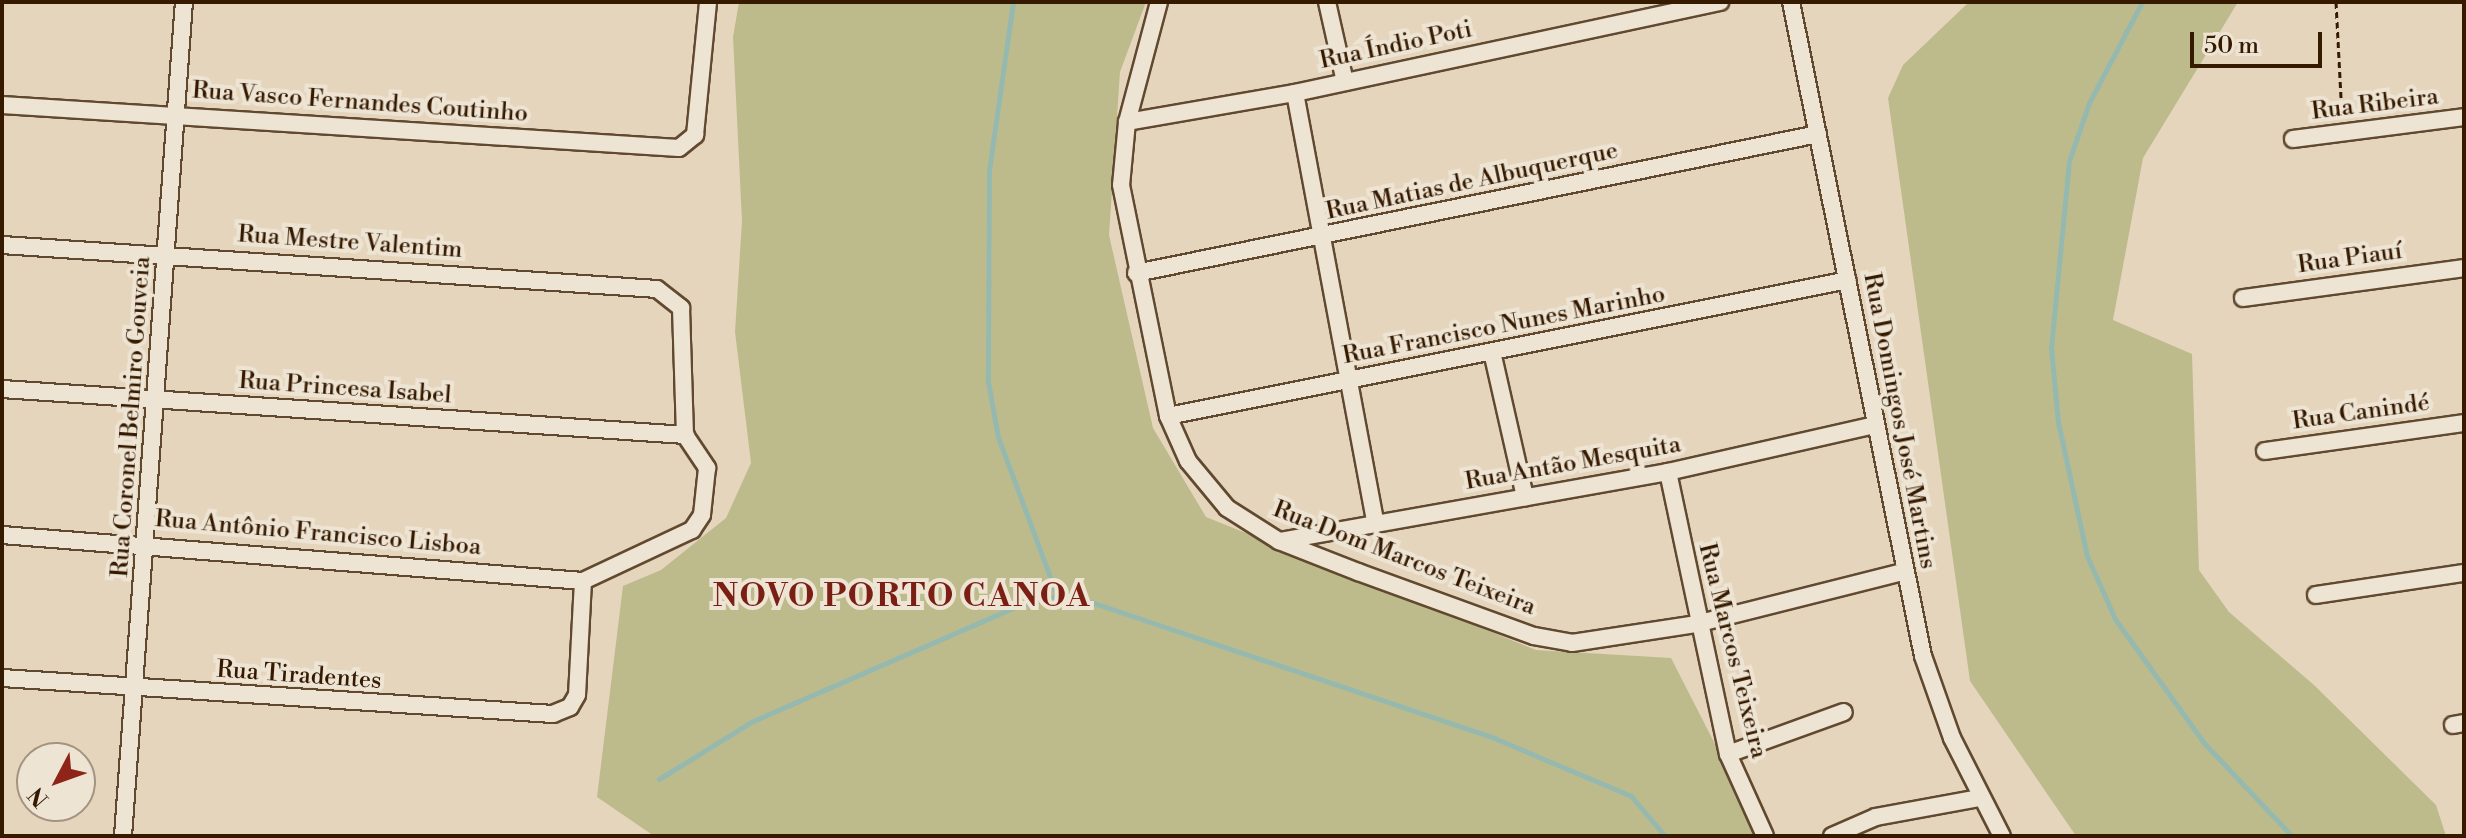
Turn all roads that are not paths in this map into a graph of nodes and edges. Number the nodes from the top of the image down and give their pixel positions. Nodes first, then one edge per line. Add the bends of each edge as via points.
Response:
1 (184, 2) edge
2 (699, 2) edge
3 (708, 2) edge
4 (1159, 2) edge
5 (1327, 2) edge
6 (1720, 2) edge
7 (1791, 2) edge
8 (1345, 82) junction
9 (1295, 93) junction
10 (2, 105) edge
11 (178, 113) junction
12 (2464, 117) edge
13 (1127, 122) junction
14 (1818, 134) junction
15 (2293, 139) dead end
16 (1323, 238) junction
17 (2, 245) edge
18 (168, 254) junction
19 (2464, 268) edge
20 (1136, 273) junction
21 (1848, 280) junction
22 (2243, 298) dead end
23 (1493, 356) junction
24 (1346, 381) junction
25 (2, 389) edge
26 (157, 401) junction
27 (1168, 416) junction
28 (2464, 423) edge
29 (1875, 425) junction
30 (685, 435) junction
31 (2265, 451) dead end
32 (1668, 472) junction
33 (1525, 497) junction
34 (1376, 524) junction
35 (2, 535) edge
36 (1279, 541) junction
37 (146, 544) junction
38 (1903, 572) junction
39 (2464, 573) edge
40 (583, 581) junction
41 (2316, 595) dead end
42 (1696, 624) junction
43 (2, 678) edge
44 (136, 687) junction
45 (1844, 712) dead end
46 (1728, 754) junction
47 (1980, 798) junction
48 (123, 836) edge
49 (1765, 836) edge
50 (1832, 836) edge
51 (2002, 836) edge

1 - 11 street, Rua Coronel Belmiro Gouveia
2 - 3 street
3 - 11 street, Rua Vasco Fernandes Coutinho via 697,122 687,146 650,149
4 - 13 street, Rua Dom Marcos Teixeira
5 - 8 street
6 - 8 street, Rua Índio Poti
7 - 14 street, Rua Domingos José Martins
8 - 9 street, Rua Índio Poti
9 - 13 street, Rua Índio Poti
9 - 16 street
10 - 11 street, Rua Vasco Fernandes Coutinho
11 - 18 street, Rua Coronel Belmiro Gouveia
12 - 15 street, Rua Ribeira
13 - 20 street, Rua Dom Marcos Teixeira via 1121,185
14 - 16 street, Rua Matias de Albuquerque
14 - 21 street, Rua Domingos José Martins
16 - 20 street, Rua Matias de Albuquerque
16 - 24 street
17 - 18 street, Rua Mestre Valentim
18 - 26 street, Rua Coronel Belmiro Gouveia
18 - 30 street, Rua Mestre Valentim via 657,289 672,296 682,314
19 - 22 street, Rua Piauí
20 - 27 street, Rua Dom Marcos Teixeira
21 - 23 street, Rua Francisco Nunes Marinho
21 - 29 street, Rua Domingos José Martins
23 - 24 street, Rua Francisco Nunes Marinho
23 - 33 street
24 - 27 street, Rua Francisco Nunes Marinho
24 - 34 street
25 - 26 street, Rua Princesa Isabel
26 - 30 street, Rua Princesa Isabel
26 - 37 street, Rua Coronel Belmiro Gouveia
27 - 36 street, Rua Dom Marcos Teixeira via 1207,487
28 - 31 street, Rua Canindé
29 - 32 street, Rua Antão Mesquita
29 - 38 street, Rua Domingos José Martins
30 - 40 street via 707,468 698,523
32 - 33 street, Rua Antão Mesquita
32 - 42 street, Rua Marcos Teixeira
33 - 34 street, Rua Antão Mesquita
34 - 36 street, Rua Antão Mesquita
35 - 37 street, Rua Antônio Francisco Lisboa
36 - 42 street, Rua Dom Marcos Teixeira via 1547,638 1594,643
37 - 40 street, Rua Antônio Francisco Lisboa
37 - 44 street, Rua Coronel Belmiro Gouveia
38 - 42 street, Rua Dom Marcos Teixeira
38 - 47 street, Rua Domingos José Martins via 1937,703
39 - 41 street
40 - 44 street, Rua Tiradentes via 578,688 570,707 538,716
42 - 46 street, Rua Marcos Teixeira
43 - 44 street, Rua Tiradentes
44 - 48 street, Rua Coronel Belmiro Gouveia
45 - 46 street
46 - 49 street, Rua Marcos Teixeira
47 - 50 street via 1876,817
47 - 51 street, Rua Domingos José Martins

